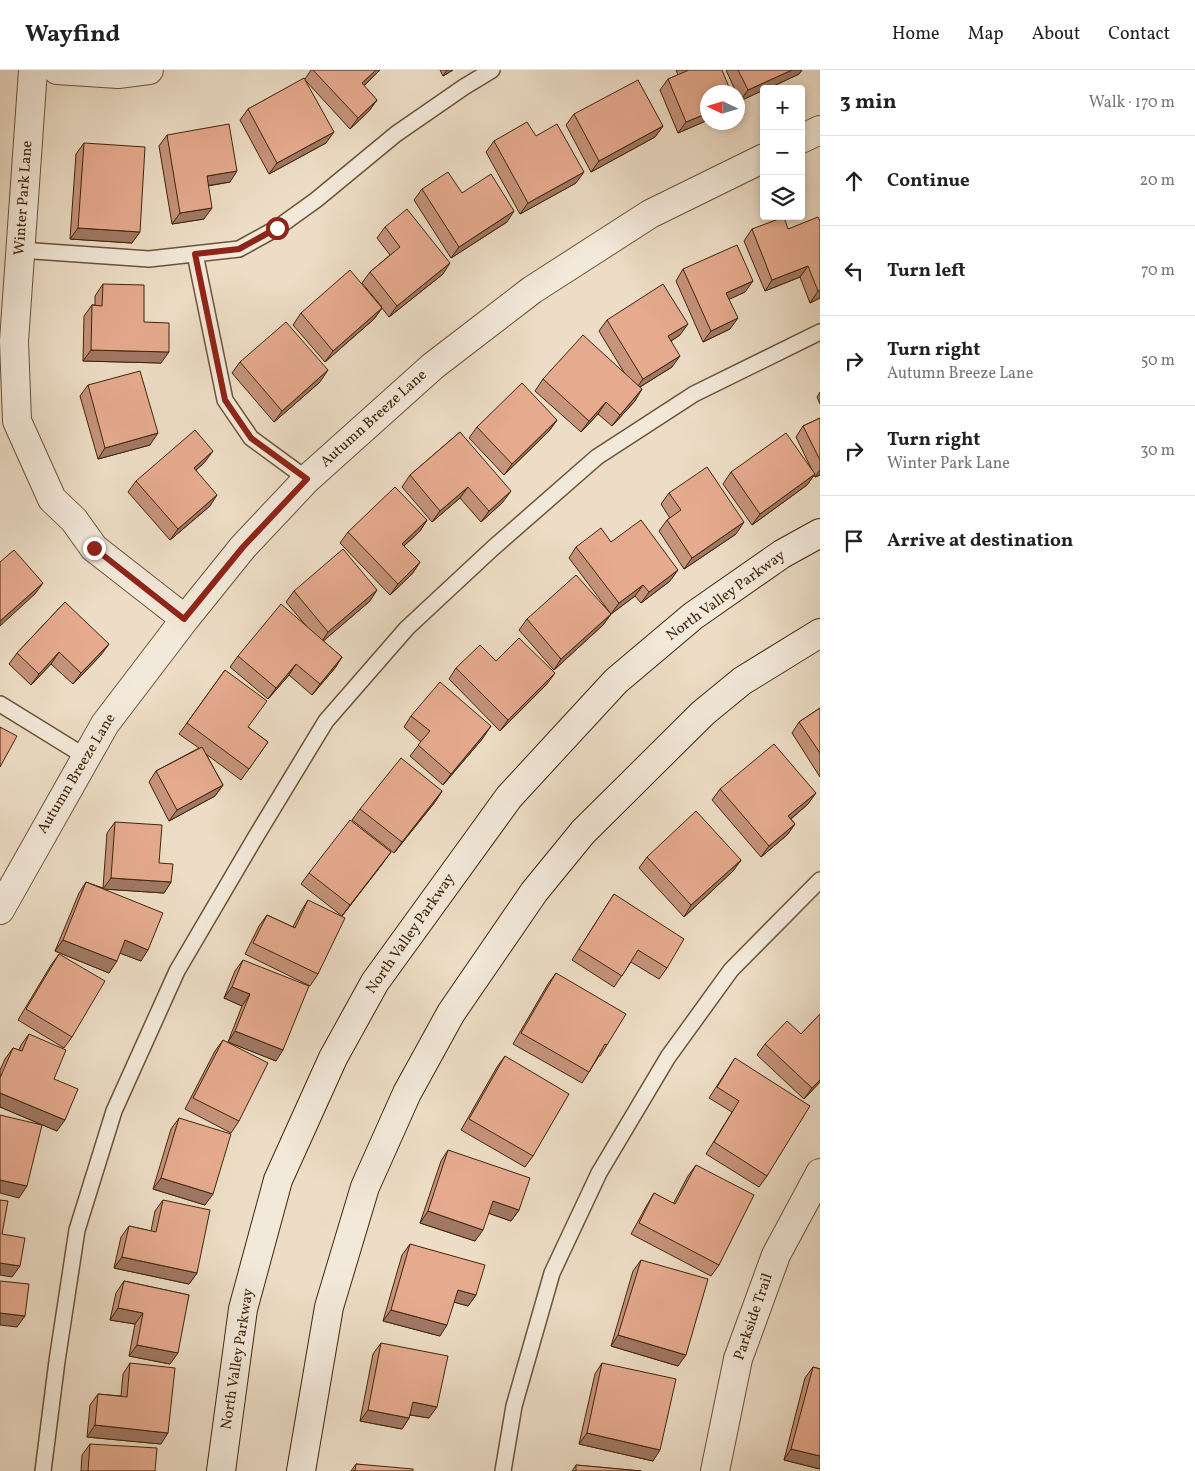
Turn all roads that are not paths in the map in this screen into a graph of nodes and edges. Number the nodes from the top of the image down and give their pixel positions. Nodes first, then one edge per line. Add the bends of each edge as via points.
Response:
1 (33, 70) edge
2 (57, 70) edge
3 (149, 70) edge
4 (492, 70) edge
5 (820, 130) edge
6 (805, 137) edge
7 (760, 160) edge
8 (20, 250) junction
9 (195, 254) junction
10 (820, 332) edge
11 (307, 479) junction
12 (820, 533) edge
13 (184, 619) junction
14 (820, 633) edge
15 (0, 704) edge
16 (86, 756) junction
17 (820, 880) edge
18 (0, 910) edge
19 (820, 1173) edge
20 (43, 1471) edge
21 (222, 1471) edge
22 (301, 1471) edge
23 (503, 1471) edge
24 (715, 1471) edge

1 - 8 street, Winter Park Lane
2 - 3 street via 118,74
4 - 9 lane via 396,134 277,228 239,249
5 - 6 street
7 - 11 street, Autumn Breeze Lane via 650,214 532,290 432,366
8 - 9 lane via 149,259
8 - 13 street, Winter Park Lane via 14,341 17,421 21,430 52,499 74,520 94,548
9 - 11 lane via 225,400 251,438
10 - 20 lane via 694,394 597,457 407,628 326,721 177,971 114,1111 77,1230
11 - 13 street, Autumn Breeze Lane via 243,547
12 - 21 street, North Valley Parkway via 782,554 693,616 616,681 509,797 375,982 333,1058 278,1180 243,1309
13 - 16 street, Autumn Breeze Lane via 105,724
14 - 22 street via 742,681 703,713 583,832 534,892 451,1012 408,1093 365,1188 329,1307
15 - 16 lane
16 - 18 street, Autumn Breeze Lane
17 - 23 lane via 731,970 668,1057 599,1173 552,1273 514,1406
19 - 24 street, Parkside Trail via 776,1255 738,1359

